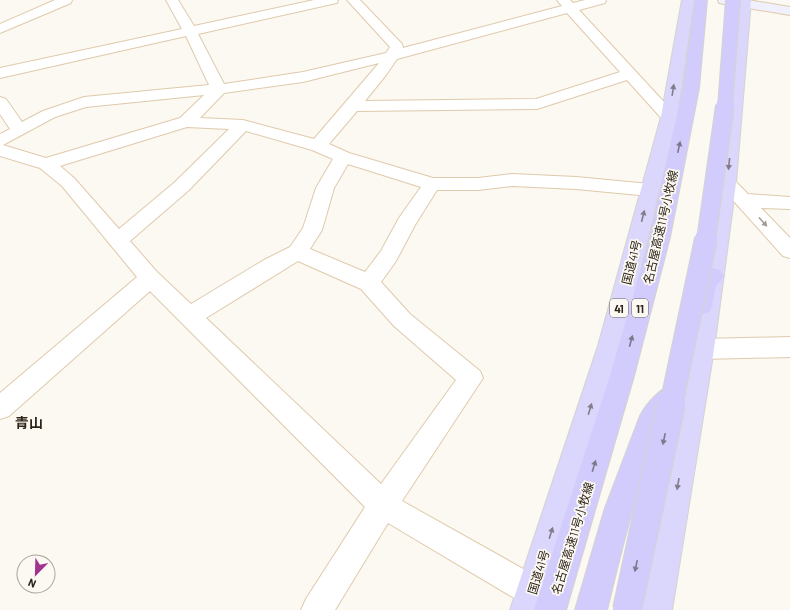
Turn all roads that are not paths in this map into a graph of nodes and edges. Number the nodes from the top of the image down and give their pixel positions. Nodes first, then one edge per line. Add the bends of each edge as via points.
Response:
1 (66, 0) edge
2 (172, 0) edge
3 (332, 0) edge
4 (353, 0) edge
5 (600, 0) edge
6 (688, 0) edge
7 (702, 0) edge
8 (724, 0) edge
9 (741, 1) edge
10 (567, 4) edge
11 (790, 12) edge
12 (0, 29) edge
13 (190, 31) junction
14 (391, 56) junction
15 (0, 74) edge
16 (631, 74) junction
17 (219, 89) junction
18 (0, 102) edge
19 (353, 106) junction
20 (669, 117) junction
21 (186, 122) junction
22 (243, 125) junction
23 (18, 129) junction
24 (0, 141) edge
25 (318, 146) junction
26 (0, 150) edge
27 (343, 157) junction
28 (46, 164) junction
29 (432, 184) junction
30 (650, 190) junction
31 (735, 191) junction
32 (790, 203) edge
33 (118, 240) junction
34 (790, 251) edge
35 (297, 252) junction
36 (713, 276) junction
37 (150, 278) junction
38 (369, 283) junction
39 (189, 317) junction
40 (790, 346) edge
41 (702, 349) junction
42 (0, 408) edge
43 (383, 505) junction
44 (529, 601) edge
45 (317, 610) edge
46 (550, 610) edge
47 (591, 610) edge
48 (627, 610) edge
49 (656, 610) edge

1 - 12 street
2 - 13 street
3 - 13 street
4 - 14 street via 397,46
5 - 10 street
20 -> 6 highway, 国道41号 / 41
46 -> 7 highway, 名古屋高速11号小牧線 / 11 via 622,376 660,237 691,88
8 - 9 main road
9 - 11 main road
9 -> 31 highway
9 -> 48 highway, bridge via 704,251
10 - 14 street
10 - 16 street
13 - 15 street
13 - 17 street
14 - 17 street via 303,77
14 - 19 street
16 - 19 street via 537,104
16 - 20 street
17 - 21 street
17 - 23 street via 84,102 49,114
18 - 23 street
19 - 25 street
20 - 30 highway, 国道41号 / 41
21 - 22 street
21 - 28 street
22 - 25 street
22 - 33 street via 182,186
23 - 24 street
25 - 27 street
26 - 28 street
27 - 29 street
27 - 35 street via 325,188 312,230
28 - 33 street via 68,182
29 - 30 street via 478,184 512,180
29 - 38 street via 406,223 389,256
44 -> 30 highway, 国道41号 / 41 via 610,346
31 - 32 street
31 -> 34 street
31 - 36 highway
33 - 37 street
35 - 38 street
35 - 39 street
36 - 41 highway
36 - 47 highway via 706,281 683,386 653,416 619,508
37 - 39 street
37 - 42 street
38 - 43 street via 402,320 471,378
39 - 43 street
40 - 41 street
41 -> 49 highway
43 - 44 street
43 - 45 street

